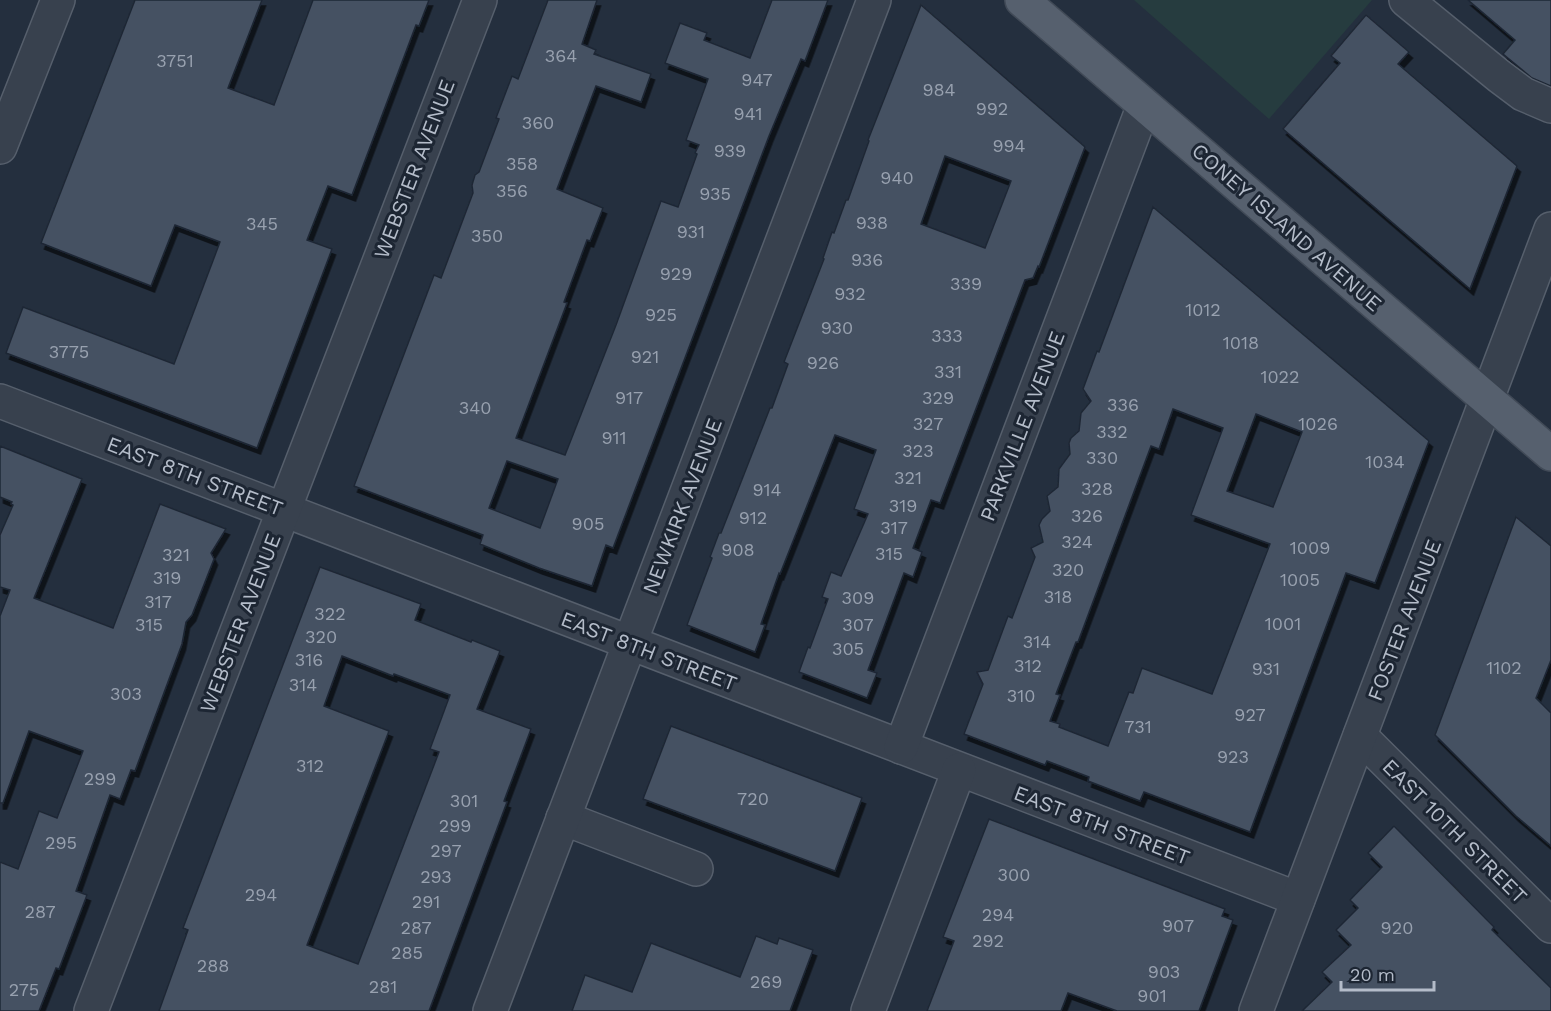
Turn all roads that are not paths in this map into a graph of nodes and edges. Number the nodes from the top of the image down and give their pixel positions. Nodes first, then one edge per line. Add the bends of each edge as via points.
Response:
1 (58, 0) edge
2 (480, 0) edge
3 (874, 0) edge
4 (1022, 0) edge
5 (1406, 0) edge
6 (1143, 105) junction
7 (1551, 106) edge
8 (0, 147) edge
9 (1551, 229) edge
10 (1487, 398) junction
11 (0, 401) edge
12 (1551, 454) edge
13 (284, 511) junction
14 (630, 643) junction
15 (1360, 736) junction
16 (901, 747) junction
17 (959, 770) junction
18 (563, 818) junction
19 (696, 869) dead end
20 (1298, 900) junction
21 (1551, 926) edge
22 (91, 1011) edge
23 (490, 1011) edge
24 (868, 1011) edge
25 (1256, 1011) edge

1 - 8 street
2 - 13 street, WEBSTER AVENUE
3 - 14 street, NEWKIRK AVENUE
4 - 6 main road, CONEY ISLAND AVENUE
5 - 7 street via 1523,94
6 - 10 main road, CONEY ISLAND AVENUE
6 - 16 street, PARKVILLE AVENUE
9 - 10 street, FOSTER AVENUE
10 - 12 main road, CONEY ISLAND AVENUE
10 - 15 street, FOSTER AVENUE
11 - 13 street, EAST 8TH STREET
13 - 14 street, EAST 8TH STREET
13 - 22 street, WEBSTER AVENUE
14 - 16 street, EAST 8TH STREET
14 - 18 street, NEWKIRK AVENUE
15 - 20 street, FOSTER AVENUE
15 - 21 street, EAST 10TH STREET
16 - 17 street, EAST 8TH STREET
17 - 20 street, EAST 8TH STREET
17 - 24 street
18 - 19 street
18 - 23 street, NEWKIRK AVENUE
20 - 25 street, FOSTER AVENUE

